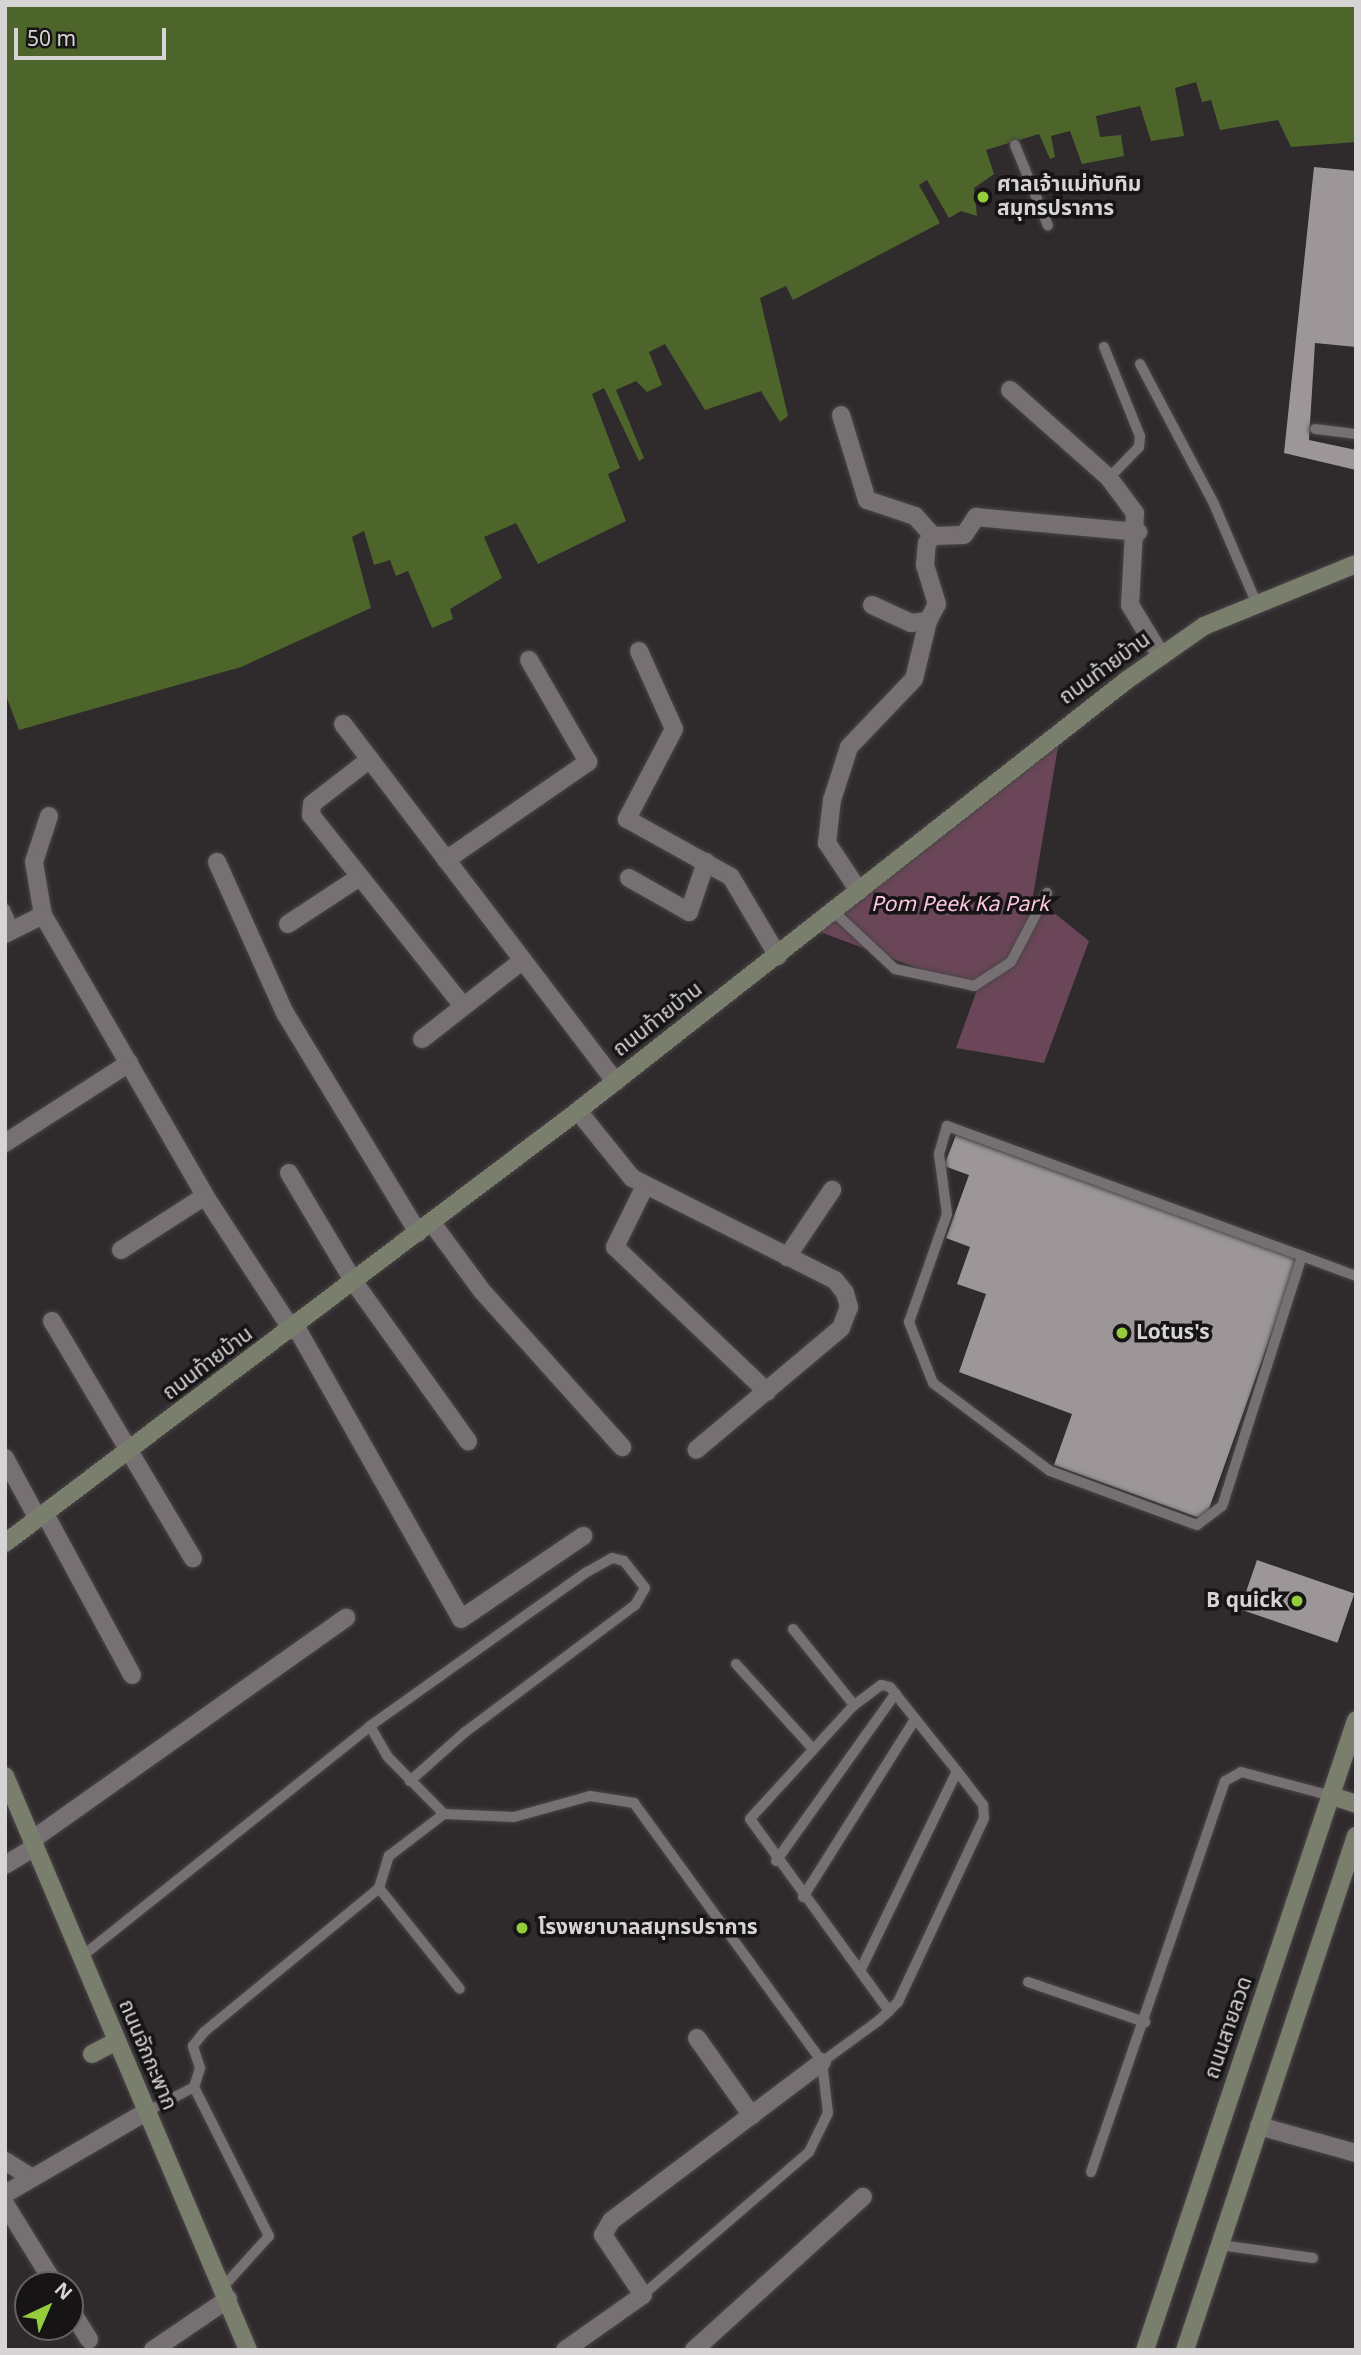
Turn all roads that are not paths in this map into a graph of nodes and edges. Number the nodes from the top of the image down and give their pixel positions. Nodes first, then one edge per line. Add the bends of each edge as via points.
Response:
1 (1015, 145) dead end
2 (1048, 226) dead end
3 (1104, 347) dead end
4 (1140, 364) dead end
5 (1010, 390) dead end
6 (841, 415) dead end
7 (1315, 429) dead end
8 (1356, 434) edge
9 (1109, 478) junction
10 (1138, 532) junction
11 (933, 536) junction
12 (1356, 564) edge
13 (1256, 602) junction
14 (872, 606) dead end
15 (928, 621) junction
16 (639, 651) dead end
17 (1161, 656) junction
18 (529, 660) dead end
19 (343, 724) dead end
20 (370, 759) junction
21 (49, 816) dead end
22 (446, 860) junction
23 (217, 862) dead end
24 (706, 863) junction
25 (358, 878) junction
26 (629, 878) dead end
27 (859, 891) junction
28 (1047, 893) dead end
29 (5, 909) edge
30 (834, 912) junction
31 (43, 915) junction
32 (288, 924) dead end
33 (10, 932) edge
34 (778, 956) junction
35 (523, 960) junction
36 (463, 1006) junction
37 (422, 1039) dead end
38 (128, 1063) junction
39 (615, 1082) junction
40 (578, 1111) junction
41 (5, 1143) edge
42 (289, 1173) dead end
43 (645, 1186) junction
44 (832, 1190) dead end
45 (205, 1196) junction
46 (425, 1228) junction
47 (121, 1250) dead end
48 (1302, 1256) junction
49 (787, 1257) junction
50 (1356, 1276) edge
51 (354, 1282) junction
52 (52, 1321) dead end
53 (294, 1328) junction
54 (767, 1392) junction
55 (468, 1441) dead end
56 (622, 1447) dead end
57 (131, 1449) junction
58 (696, 1450) dead end
59 (5, 1458) edge
60 (41, 1516) junction
61 (583, 1536) dead end
62 (5, 1543) edge
63 (193, 1558) dead end
64 (346, 1618) dead end
65 (793, 1629) dead end
66 (736, 1664) dead end
67 (132, 1675) dead end
68 (896, 1693) junction
69 (854, 1704) junction
70 (915, 1718) junction
71 (1356, 1720) edge
72 (370, 1726) junction
73 (813, 1749) junction
74 (957, 1771) junction
75 (6, 1779) edge
76 (411, 1781) junction
77 (1332, 1796) junction
78 (1356, 1804) edge
79 (444, 1814) junction
80 (1356, 1836) edge
81 (34, 1843) junction
82 (776, 1861) junction
83 (5, 1864) edge
84 (379, 1888) junction
85 (803, 1897) junction
86 (81, 1957) junction
87 (860, 1971) junction
88 (1027, 1982) dead end
89 (460, 1989) dead end
90 (889, 2011) junction
91 (1145, 2022) junction
92 (697, 2038) dead end
93 (116, 2040) junction
94 (92, 2054) dead end
95 (822, 2063) junction
96 (194, 2087) junction
97 (146, 2112) junction
98 (752, 2116) junction
99 (1259, 2126) junction
100 (1356, 2153) edge
101 (5, 2161) edge
102 (1091, 2172) dead end
103 (31, 2177) junction
104 (5, 2194) edge
105 (863, 2197) dead end
106 (5, 2204) edge
107 (1220, 2245) junction
108 (1313, 2258) dead end
109 (46, 2271) edge
110 (226, 2293) junction
111 (643, 2295) junction
112 (84, 2332) edge
113 (89, 2340) dead end
114 (153, 2350) edge
115 (248, 2350) edge
116 (565, 2350) edge
117 (694, 2350) edge
118 (1145, 2350) edge
119 (1185, 2350) edge

1 - 2 lane
3 - 9 lane via 1140,436 1139,447
4 - 13 lane via 1214,504
5 - 9 street
6 - 11 street via 867,500 915,516
7 - 8 lane
9 - 10 street via 1135,513
10 - 11 street via 976,517 964,536
10 - 17 street via 1130,605
11 - 15 street via 925,565 937,604
12 - 13 street, ถนนท้ายบ้าน
13 - 17 street, ถนนท้ายบ้าน via 1204,626
14 - 15 street via 911,623
15 - 27 street via 914,679 849,747 832,800 827,843
16 - 24 street via 674,729 627,818
17 - 27 street, ถนนท้ายบ้าน
18 - 22 street via 588,762
19 - 20 street
20 - 22 street
20 - 25 street via 310,809
21 - 31 street via 34,862
22 - 35 street
23 - 46 street via 285,1013
24 - 26 street via 689,912
24 - 34 street via 731,877
25 - 32 street
25 - 36 street
27 - 30 street, ถนนท้ายบ้าน
28 - 30 lane via 1011,962 974,986 894,969
29 - 33 lane
30 - 34 street, ถนนท้ายบ้าน
31 - 33 street
31 - 38 street
34 - 39 street, ถนนท้ายบ้าน
35 - 36 street
35 - 39 street
36 - 37 street
38 - 41 street
38 - 45 street
39 - 40 street, ถนนท้ายบ้าน
40 - 43 street
40 - 46 street, ถนนท้ายบ้าน
42 - 51 street
43 - 49 street
43 - 54 street via 615,1247
44 - 49 street
45 - 47 street
45 - 53 street
46 - 51 street, ถนนท้ายบ้าน
46 - 56 street
48 - 48 lane via 1222,1506 1197,1525 1050,1471 933,1383 909,1322 947,1214 939,1154 947,1126
48 - 50 lane
49 - 54 street via 835,1280 849,1307 841,1328
51 - 53 street, ถนนท้ายบ้าน
51 - 55 street
52 - 57 street
53 - 57 street, ถนนท้ายบ้าน
53 - 61 street via 461,1619
54 - 58 street
57 - 60 street, ถนนท้ายบ้าน
57 - 63 street
59 - 60 street
60 - 62 street, ถนนท้ายบ้าน
60 - 67 street
64 - 81 street
65 - 69 lane
66 - 73 lane
68 - 69 lane via 881,1685
68 - 70 lane
68 - 82 lane
69 - 73 lane
70 - 74 lane
70 - 85 lane
71 - 77 street, ถนนสายลวด
72 - 76 lane
72 - 76 lane via 607,1559 621,1559 635,1573 645,1588 635,1605 465,1732
72 - 86 lane
73 - 82 lane via 750,1819
74 - 87 lane
74 - 90 lane via 984,1805 984,1818
75 - 81 street, ถนนจักกะพาก
76 - 79 lane
77 - 78 street
77 - 91 lane via 1241,1772 1225,1781
77 - 118 street, ถนนสายลวด
79 - 84 lane via 389,1856
79 - 95 lane via 514,1817 590,1796 635,1803
80 - 99 street
81 - 83 street
81 - 86 street, ถนนจักกะพาก
82 - 85 lane
84 - 89 lane
84 - 96 lane via 204,2032 193,2046 200,2068
85 - 87 lane
86 - 93 street, ถนนจักกะพาก
87 - 90 lane
88 - 91 lane
90 - 95 lane
91 - 102 lane
92 - 98 street
93 - 94 street
93 - 97 street, ถนนจักกะพาก
95 - 98 street
95 - 111 lane via 828,2113 809,2152
96 - 97 lane
96 - 110 lane via 269,2236
97 - 103 street
97 - 110 street, ถนนจักกะพาก
98 - 111 street via 606,2227 603,2235
99 - 100 street
99 - 107 street
101 - 103 street
103 - 104 street
105 - 117 street
106 - 109 street
107 - 108 lane
107 - 119 street
110 - 114 street
110 - 115 street, ถนนจักกะพาก
111 - 116 street
112 - 113 street

